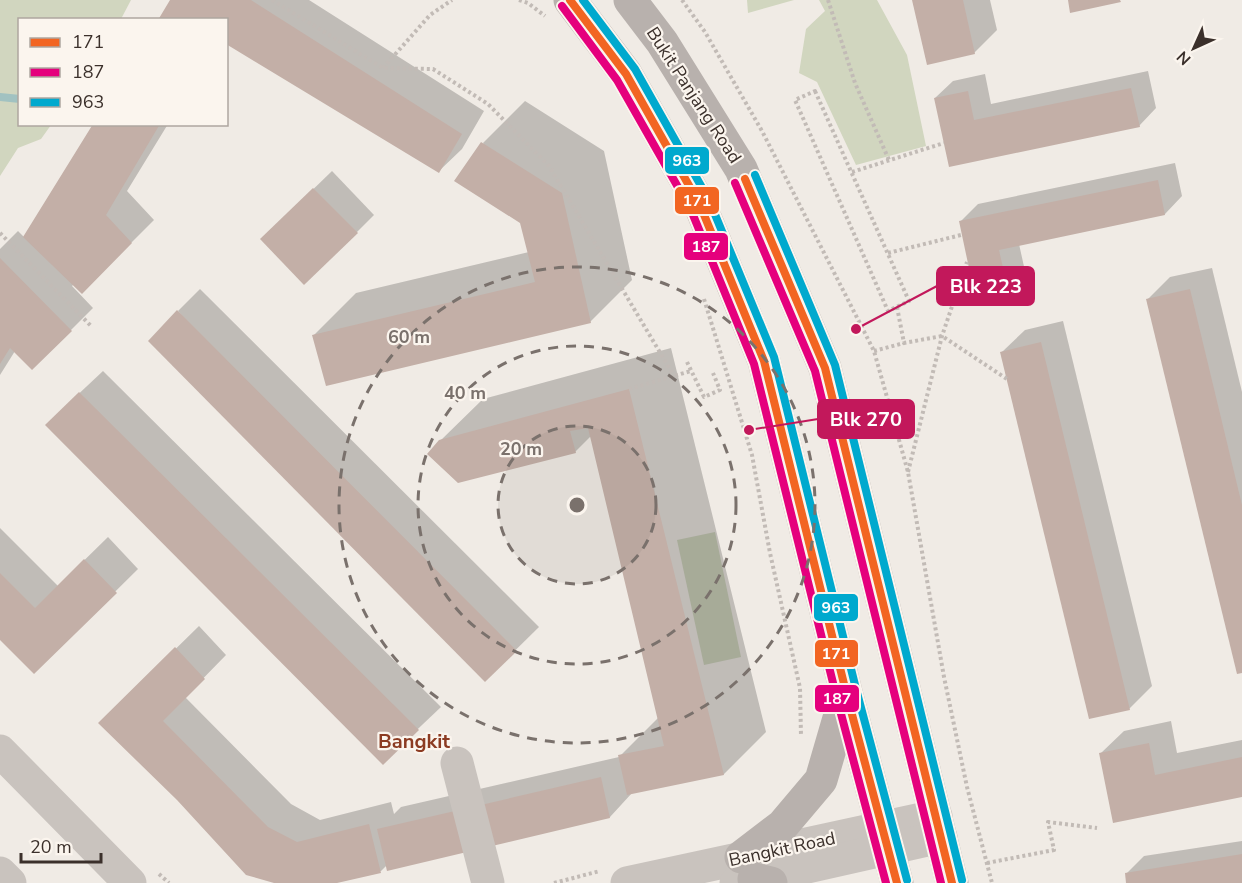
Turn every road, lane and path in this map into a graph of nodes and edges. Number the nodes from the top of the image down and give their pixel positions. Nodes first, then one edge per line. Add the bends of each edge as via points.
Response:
1 (272, 0) edge
2 (452, 0) edge
3 (519, 0) edge
4 (630, 0) edge
5 (828, 0) edge
6 (562, 11) edge
7 (383, 68) junction
8 (944, 143) dead end
9 (889, 160) junction
10 (852, 172) junction
11 (0, 234) edge
12 (962, 235) dead end
13 (888, 253) junction
14 (968, 262) dead end
15 (701, 290) dead end
16 (897, 307) junction
17 (92, 327) dead end
18 (942, 336) junction
19 (904, 343) junction
20 (874, 351) dead end
21 (687, 362) dead end
22 (691, 372) junction
23 (713, 373) dead end
24 (674, 376) junction
25 (1007, 379) dead end
26 (730, 386) junction
27 (629, 389) dead end
28 (720, 390) junction
29 (908, 472) dead end
30 (846, 692) junction
31 (801, 740) dead end
32 (0, 750) edge
33 (457, 763) dead end
34 (938, 826) junction
35 (1097, 828) dead end
36 (885, 838) junction
37 (987, 863) dead end
38 (0, 873) edge
39 (751, 876) edge
40 (10, 883) edge
41 (130, 883) edge
42 (488, 883) edge
43 (627, 883) edge
44 (897, 883) edge
45 (952, 883) edge

1 - 7 path
2 - 7 path via 430,15
3 - 6 path
4 - 34 main road, Bukit Panjang Road via 662,42 741,169 825,368
5 - 9 path via 855,83
6 - 30 main road via 626,74 700,205 764,361
7 - 24 path via 434,69 488,104 549,166
8 - 9 path
9 - 10 path
10 - 13 path
10 - 16 path via 815,91 795,100 888,311
11 - 17 path
12 - 13 path
13 - 16 path via 909,301
14 - 18 path
15 - 26 path
16 - 19 path
18 - 19 path
18 - 25 path
18 - 29 path
19 - 20 path
21 - 22 path
22 - 24 path
22 - 28 path via 704,397
23 - 28 path
24 - 27 path
26 - 28 path
26 - 31 path via 752,455 800,688
30 - 36 main road
30 - 39 main road via 821,780 783,825
32 - 41 street
33 - 42 street
34 - 36 street, Bangkit Road
34 - 45 main road, Bukit Panjang Road
35 - 37 path via 1048,822 1054,850
36 - 39 street, Bangkit Road
36 - 44 main road
38 - 40 street
39 - 43 street, Bangkit Road

